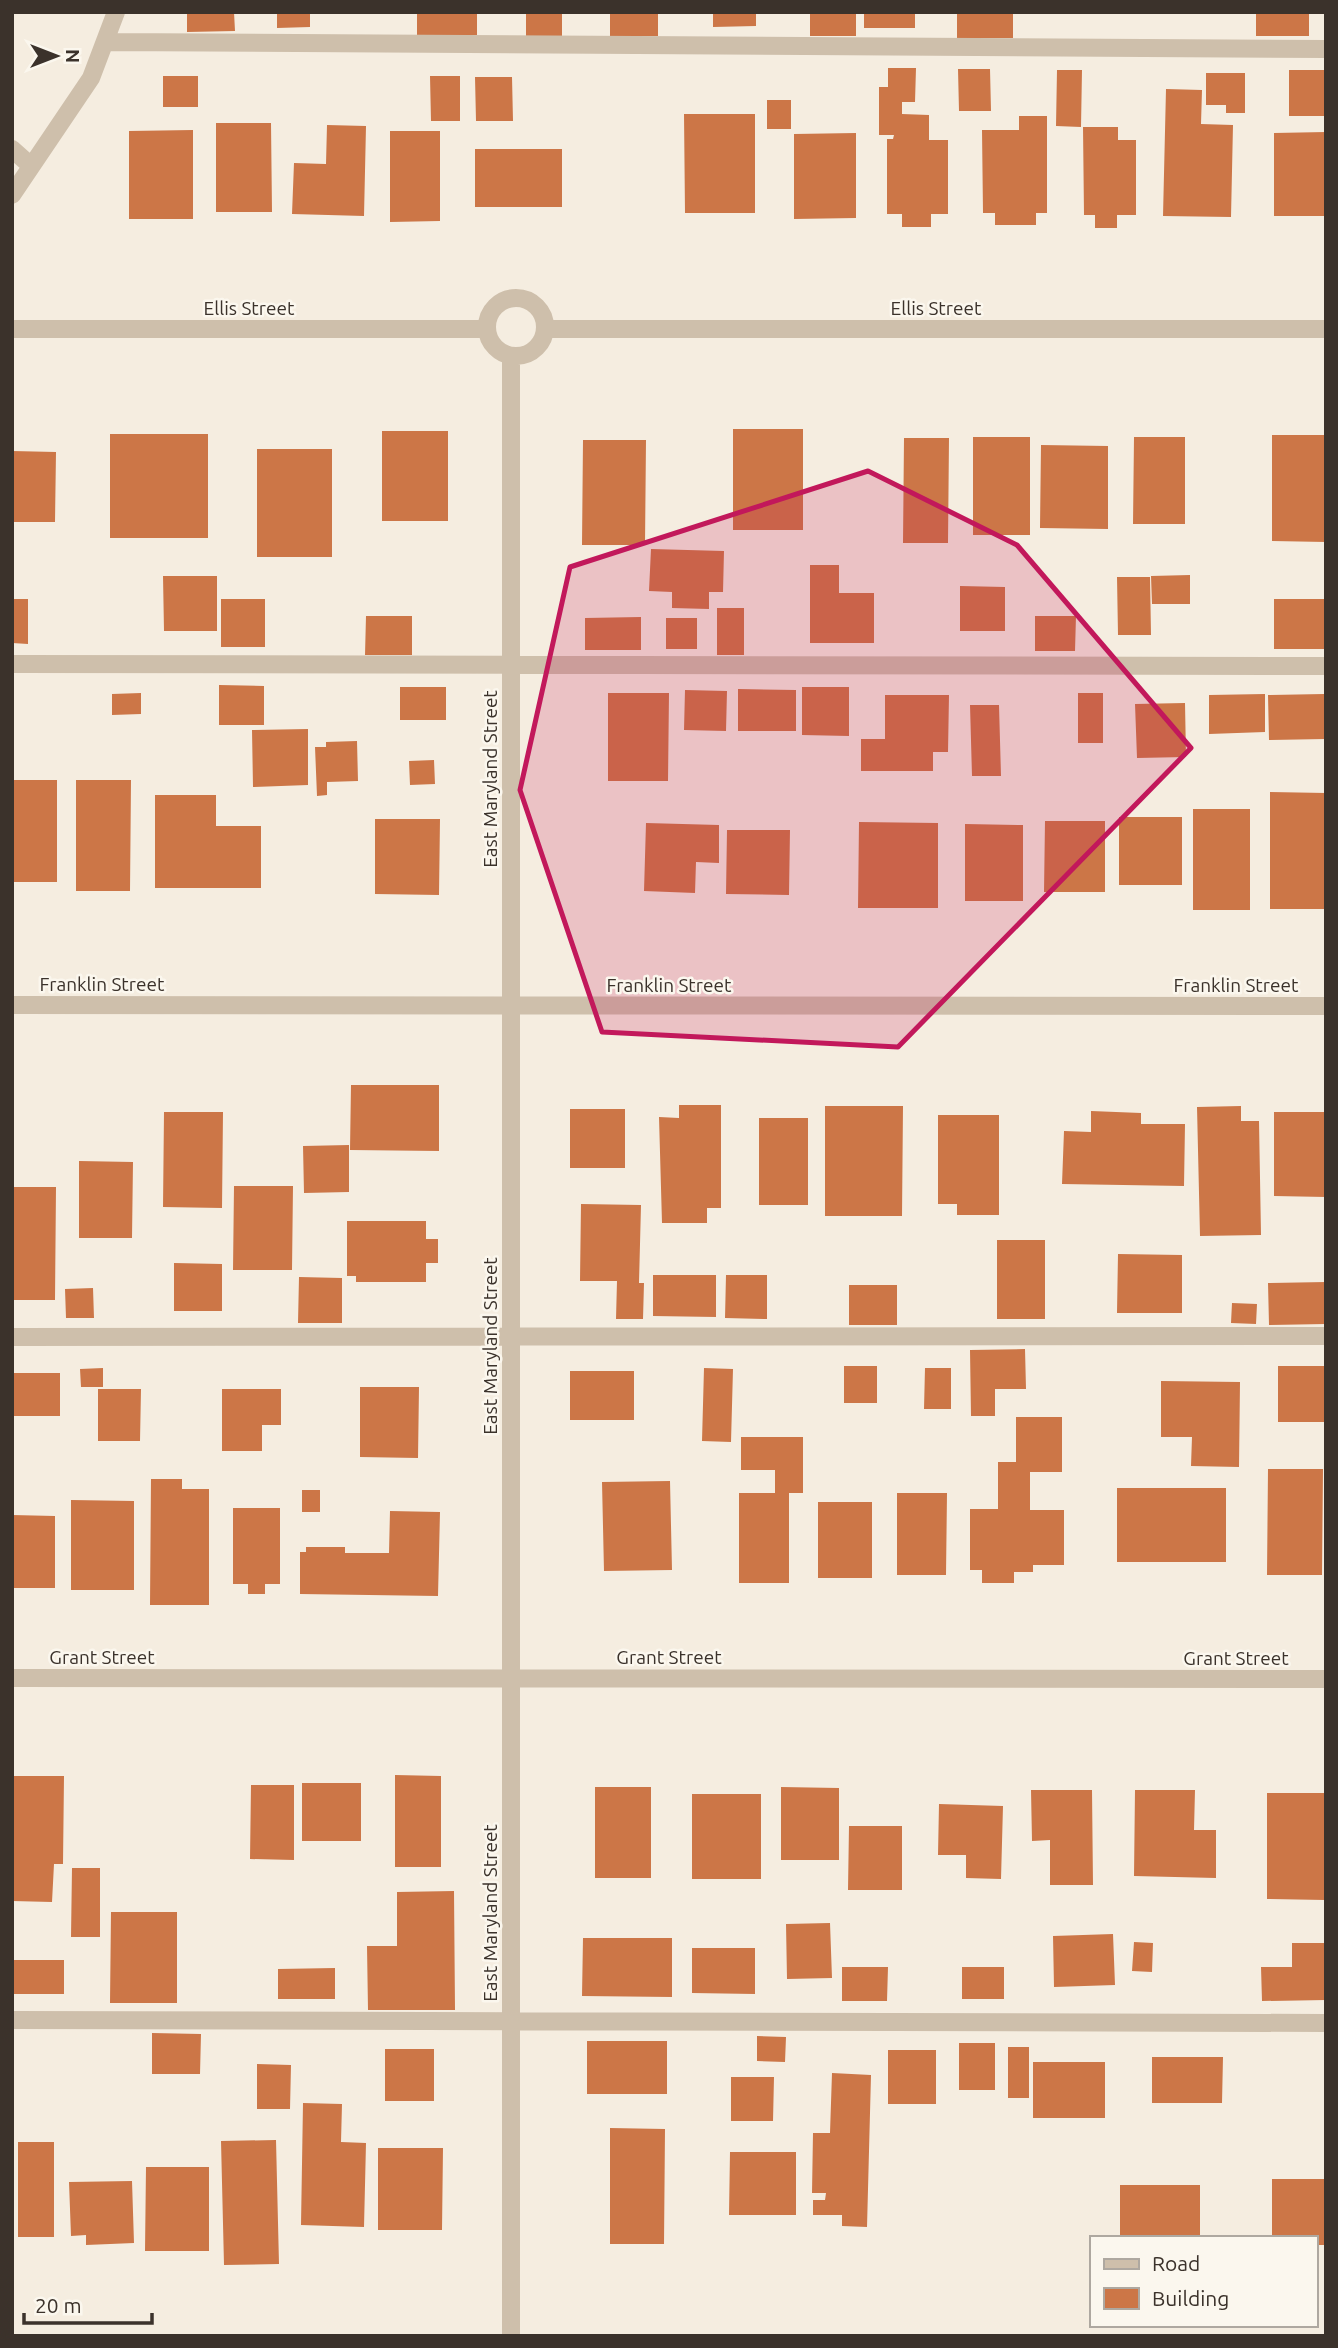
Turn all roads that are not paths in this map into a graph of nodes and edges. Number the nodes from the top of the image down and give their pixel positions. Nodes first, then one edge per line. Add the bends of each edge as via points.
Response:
1 (116, 12) edge
2 (106, 42) junction
3 (1326, 49) edge
4 (12, 149) edge
5 (30, 165) junction
6 (12, 195) edge
7 (12, 329) edge
8 (486, 330) junction
9 (546, 330) junction
10 (1326, 330) edge
11 (511, 357) junction
12 (12, 664) edge
13 (511, 665) junction
14 (1326, 666) edge
15 (12, 1005) edge
16 (511, 1006) junction
17 (1326, 1006) edge
18 (511, 1336) junction
19 (1326, 1336) edge
20 (12, 1337) edge
21 (12, 1678) edge
22 (511, 1678) junction
23 (1326, 1679) edge
24 (12, 2020) edge
25 (511, 2021) junction
26 (1326, 2023) edge
27 (511, 2336) edge

1 - 2 street
2 - 3 street
2 - 5 street via 84,90
4 - 5 street
5 - 6 street
7 - 8 street, Ellis Street
8 - 9 street via 495,307 521,298 537,307
8 - 11 street via 495,348
9 - 10 street, Ellis Street
9 - 11 street via 532,353
11 - 13 street, East Maryland Street
12 - 13 street
13 - 14 street
13 - 16 street, East Maryland Street
15 - 16 street, Franklin Street
16 - 17 street, Franklin Street
16 - 18 street, East Maryland Street
18 - 19 street
18 - 20 street
18 - 22 street, East Maryland Street
21 - 22 street, Grant Street
22 - 23 street, Grant Street
22 - 25 street, East Maryland Street
24 - 25 street
25 - 26 street
25 - 27 street, East Maryland Street

